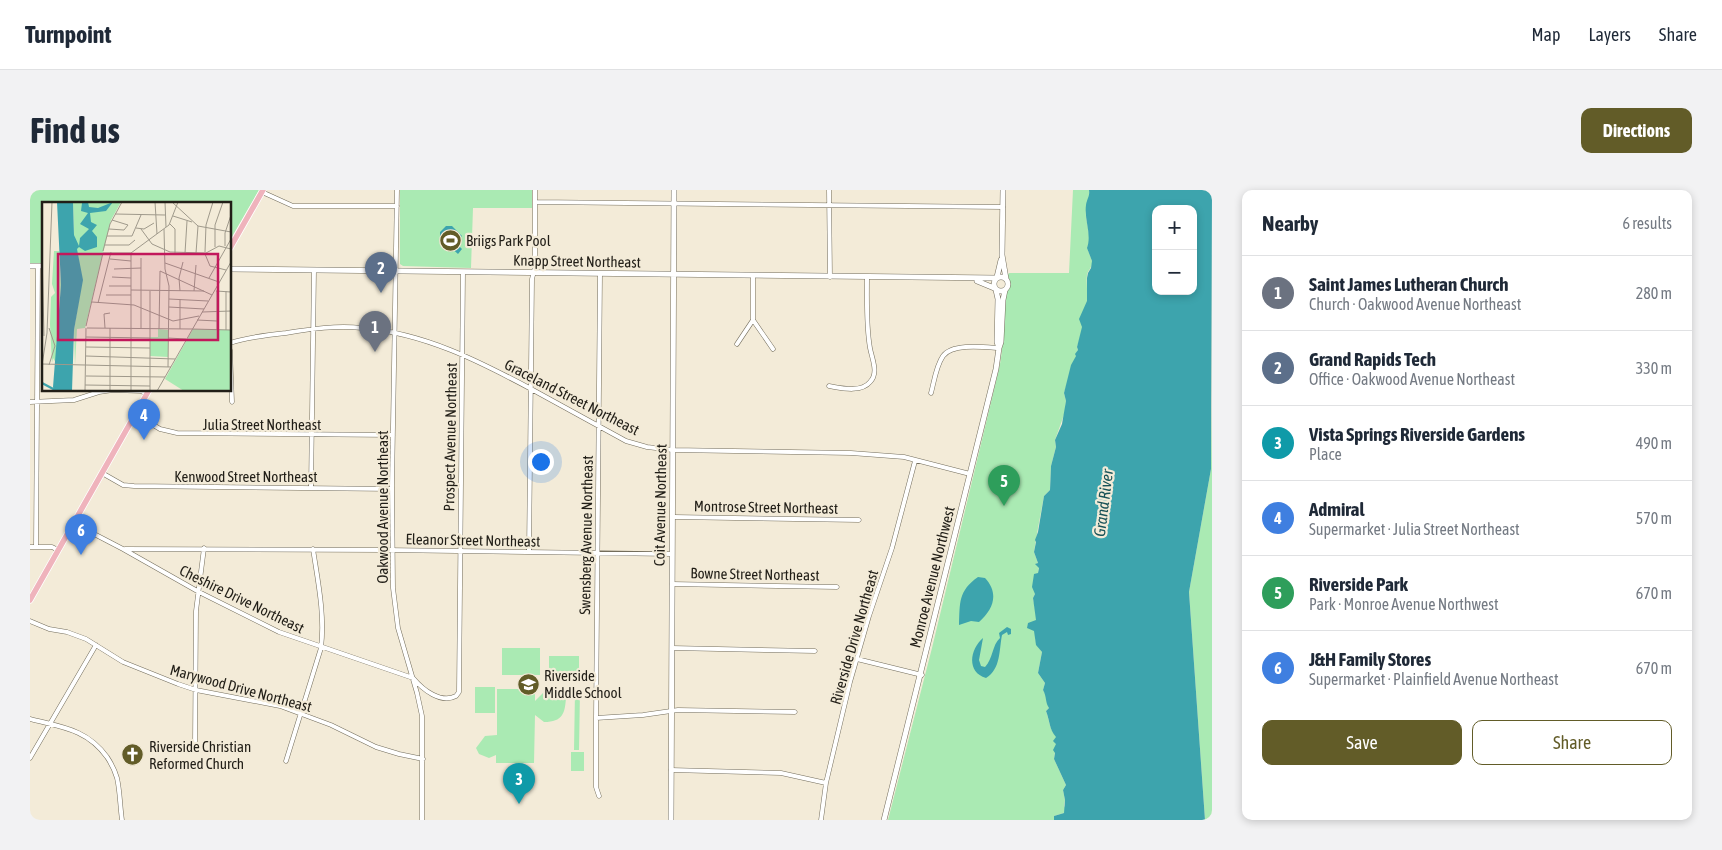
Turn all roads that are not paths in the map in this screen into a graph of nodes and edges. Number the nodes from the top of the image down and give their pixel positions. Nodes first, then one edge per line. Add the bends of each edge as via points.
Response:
1 (397, 190) edge
2 (535, 190) edge
3 (674, 190) edge
4 (829, 190) edge
5 (1003, 190) edge
6 (262, 191) edge
7 (535, 202) junction
8 (674, 203) junction
9 (829, 205) junction
10 (397, 206) junction
11 (1003, 207) junction
12 (231, 246) edge
13 (1002, 255) junction
14 (30, 266) edge
15 (41, 266) edge
16 (231, 269) edge
17 (314, 270) junction
18 (396, 271) junction
19 (463, 272) junction
20 (533, 273) junction
21 (600, 274) junction
22 (675, 275) junction
23 (753, 276) junction
24 (830, 277) junction
25 (867, 278) junction
26 (997, 278) junction
27 (971, 279) junction
28 (1006, 279) junction
29 (995, 289) junction
30 (1005, 290) junction
31 (1000, 307) junction
32 (753, 320) junction
33 (37, 327) junction
34 (42, 327) edge
35 (313, 329) junction
36 (394, 333) junction
37 (231, 343) edge
38 (737, 344) dead end
39 (999, 348) junction
40 (772, 349) dead end
41 (462, 355) junction
42 (231, 376) edge
43 (829, 386) dead end
44 (531, 389) junction
45 (106, 391) edge
46 (148, 392) edge
47 (931, 394) dead end
48 (30, 402) edge
49 (36, 402) junction
50 (232, 402) dead end
51 (136, 414) junction
52 (598, 426) junction
53 (311, 435) junction
54 (393, 435) junction
55 (673, 450) junction
56 (915, 461) junction
57 (102, 473) junction
58 (970, 474) junction
59 (311, 488) junction
60 (392, 489) junction
61 (674, 517) junction
62 (859, 520) dead end
63 (73, 523) junction
64 (30, 547) edge
65 (36, 547) junction
66 (204, 548) junction
67 (123, 549) junction
68 (313, 549) junction
69 (58, 550) junction
70 (393, 550) junction
71 (460, 551) junction
72 (530, 552) junction
73 (597, 553) junction
74 (672, 554) junction
75 (672, 584) junction
76 (837, 587) dead end
77 (199, 592) junction
78 (30, 600) edge
79 (30, 621) edge
80 (96, 646) junction
81 (321, 648) junction
82 (672, 648) junction
83 (815, 651) dead end
84 (857, 659) junction
85 (922, 675) junction
86 (413, 678) junction
87 (196, 690) junction
88 (458, 692) joint
89 (671, 710) junction
90 (795, 712) dead end
91 (300, 713) junction
92 (596, 718) junction
93 (30, 720) edge
94 (49, 724) junction
95 (196, 745) dead end
96 (30, 758) edge
97 (422, 758) junction
98 (286, 761) dead end
99 (671, 770) junction
100 (826, 783) junction
101 (599, 796) dead end
102 (122, 820) edge
103 (422, 820) edge
104 (671, 820) edge
105 (821, 820) edge
106 (886, 820) edge

1 - 10 street, Oakwood Avenue Northeast
2 - 7 street
3 - 8 street, Coit Avenue Northeast
4 - 9 street
5 - 11 street
6 - 10 street via 293,206
6 - 12 main road
7 - 8 street
7 - 20 street
8 - 9 street
8 - 22 street, Coit Avenue Northeast
9 - 11 street
9 - 24 street
10 - 18 street, Oakwood Avenue Northeast
11 - 13 street
13 - 26 street
13 - 28 street
14 - 15 street
15 - 33 street
16 - 17 street, Knapp Street Northeast
17 - 18 street, Knapp Street Northeast
17 - 35 street
18 - 19 street, Knapp Street Northeast
18 - 36 street, Oakwood Avenue Northeast
19 - 20 street, Knapp Street Northeast
19 - 41 street, Prospect Avenue Northeast
20 - 21 street, Knapp Street Northeast
20 - 44 street
21 - 22 street, Knapp Street Northeast
21 - 52 street, Swensberg Avenue Northeast
22 - 23 street, Knapp Street Northeast
22 - 55 street, Coit Avenue Northeast
23 - 24 street, Knapp Street Northeast
23 - 32 street
24 - 25 street, Knapp Street Northeast
25 - 27 street, Knapp Street Northeast
25 - 43 street via 867,327 873,378 861,388
26 - 27 street, Knapp Street Northeast
26 - 28 street
26 - 29 street
27 - 29 street
28 - 30 street
29 - 30 street via 999,292
29 - 31 street, Monroe Avenue Northwest
30 - 31 street, Monroe Avenue Northwest
31 - 39 street, Monroe Avenue Northwest
32 - 38 street
32 - 40 street
33 - 34 street
33 - 49 street
35 - 36 street, Graceland Street Northeast via 343,327
35 - 37 street, Graceland Street Northeast
35 - 53 street
36 - 41 street, Graceland Street Northeast
36 - 54 street, Oakwood Avenue Northeast
39 - 47 street via 962,347 950,350 940,361
39 - 58 street, Monroe Avenue Northwest
41 - 44 street, Graceland Street Northeast
41 - 71 street, Prospect Avenue Northeast
42 - 50 street
44 - 52 street, Graceland Street Northeast
44 - 72 street
45 - 49 street via 74,400
46 - 51 main road
48 - 49 street
49 - 65 street
51 - 53 street, Julia Street Northeast via 160,429 177,433
51 - 57 main road
52 - 55 street, Graceland Street Northeast via 633,443
52 - 73 street, Swensberg Avenue Northeast
53 - 54 street, Julia Street Northeast
53 - 59 street
54 - 60 street, Oakwood Avenue Northeast
55 - 56 street, Graceland Street Northeast via 851,453 904,457
55 - 61 street, Coit Avenue Northeast
56 - 58 street, Graceland Street Northeast
56 - 84 street, Riverside Drive Northeast
57 - 59 street, Kenwood Street Northeast via 123,485 134,486
57 - 63 main road
58 - 85 street, Monroe Avenue Northwest
59 - 60 street, Kenwood Street Northeast
60 - 70 street, Oakwood Avenue Northeast
61 - 62 street, Montrose Street Northeast
61 - 74 street, Coit Avenue Northeast
63 - 67 street, Cheshire Drive Northeast
63 - 69 main road
64 - 65 street
65 - 69 street
66 - 67 street, Eleanor Street Northeast
66 - 68 street, Eleanor Street Northeast
66 - 77 street
67 - 77 street, Cheshire Drive Northeast
68 - 70 street, Eleanor Street Northeast
68 - 81 street via 321,604
69 - 78 main road
70 - 71 street, Eleanor Street Northeast
70 - 86 street, Oakwood Avenue Northeast via 398,628
71 - 72 street, Eleanor Street Northeast
71 - 88 street, Prospect Avenue Northeast
72 - 73 street, Eleanor Street Northeast
73 - 74 street, Eleanor Street Northeast
73 - 92 street, Swensberg Avenue Northeast
74 - 75 street, Coit Avenue Northeast
75 - 76 street, Bowne Street Northeast
75 - 82 street, Coit Avenue Northeast
77 - 81 street, Cheshire Drive Northeast via 279,632
77 - 87 street
79 - 80 street, Marywood Drive Northeast
80 - 87 street, Marywood Drive Northeast via 149,674
80 - 94 street
81 - 86 street, Cheshire Drive Northeast
81 - 91 street
82 - 83 street
82 - 89 street, Coit Avenue Northeast
84 - 85 street
84 - 100 street, Riverside Drive Northeast
85 - 106 street, Monroe Avenue Northwest
86 - 88 street, Cheshire Drive Northeast via 421,688 446,699
86 - 97 street, Oakwood Avenue Northeast via 422,716
87 - 91 street, Marywood Drive Northeast via 254,700
87 - 95 street
89 - 90 street
89 - 92 street
89 - 99 street, Coit Avenue Northeast
91 - 97 street, Marywood Drive Northeast via 376,747
91 - 98 street
92 - 101 street, Swensberg Avenue Northeast via 596,787
93 - 94 street
94 - 96 street
94 - 102 street via 87,736 105,754 117,777
97 - 103 street, Oakwood Avenue Northeast
99 - 100 street via 781,773
99 - 104 street, Coit Avenue Northeast
100 - 105 street, Riverside Drive Northeast

